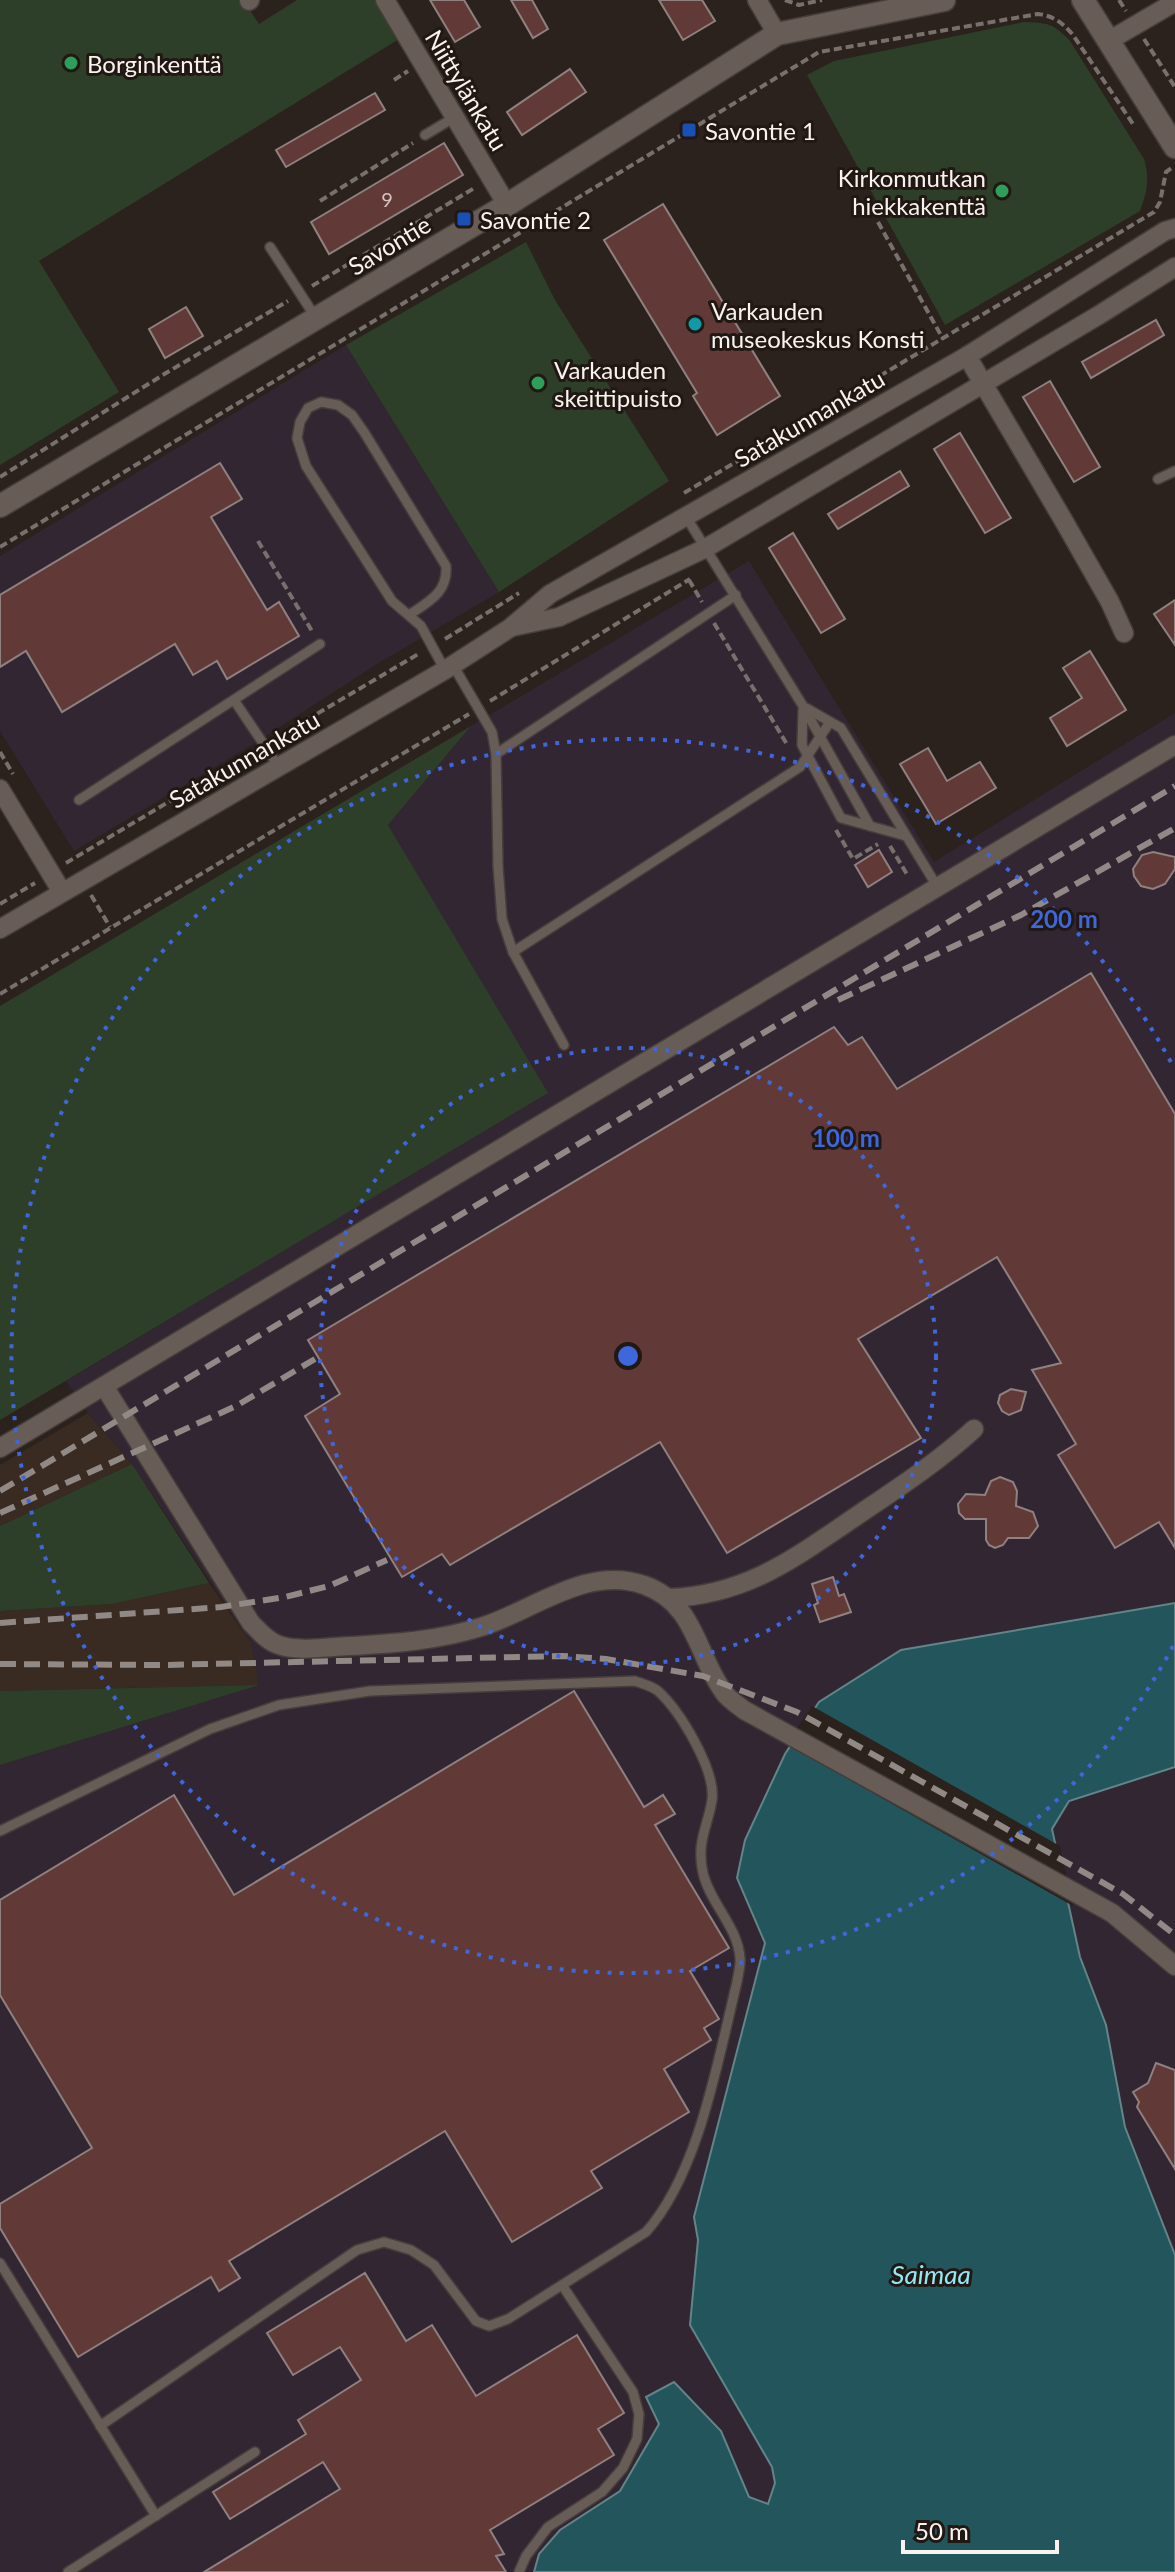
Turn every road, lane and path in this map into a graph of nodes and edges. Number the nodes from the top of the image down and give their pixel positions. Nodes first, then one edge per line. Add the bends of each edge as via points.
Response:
1 (385, 0) edge
2 (822, 0) edge
3 (944, 0) edge
4 (1083, 0) edge
5 (1119, 0) edge
6 (787, 2) edge
7 (1175, 2) edge
8 (767, 17) edge
9 (1135, 25) junction
10 (1110, 40) junction
11 (1175, 87) edge
12 (455, 117) junction
13 (1133, 124) dead end
14 (425, 135) joint
15 (1166, 154) edge
16 (1166, 172) dead end
17 (491, 177) junction
18 (320, 201) dead end
19 (507, 205) junction
20 (878, 222) dead end
21 (1175, 228) edge
22 (270, 247) dead end
23 (1175, 267) edge
24 (300, 293) junction
25 (316, 318) junction
26 (943, 339) dead end
27 (967, 356) junction
28 (982, 384) junction
29 (1175, 471) edge
30 (0, 477) edge
31 (1158, 479) dead end
32 (0, 506) edge
33 (685, 515) junction
34 (258, 541) dead end
35 (0, 547) edge
36 (711, 555) junction
37 (689, 580) junction
38 (736, 595) junction
39 (709, 614) junction
40 (409, 615) junction
41 (510, 628) junction
42 (1124, 633) dead end
43 (320, 644) joint
44 (449, 668) junction
45 (234, 700) junction
46 (803, 706) junction
47 (480, 708) junction
48 (830, 722) junction
49 (821, 737) junction
50 (1175, 745) edge
51 (496, 754) junction
52 (808, 756) junction
53 (279, 767) junction
54 (800, 767) junction
55 (0, 789) edge
56 (79, 800) dead end
57 (833, 825) dead end
58 (870, 826) junction
59 (906, 836) junction
60 (908, 876) dead end
61 (938, 888) junction
62 (62, 892) junction
63 (0, 929) edge
64 (513, 952) junction
65 (0, 994) edge
66 (564, 1045) dead end
67 (104, 1386) junction
68 (974, 1429) dead end
69 (0, 1448) edge
70 (669, 1598) junction
71 (0, 1831) edge
72 (1175, 1966) edge
73 (0, 2263) edge
74 (562, 2285) junction
75 (100, 2426) junction
76 (255, 2452) dead end
77 (156, 2516) junction
78 (68, 2572) edge
79 (519, 2572) edge

1 - 12 street, Niittylänkatu
2 - 6 path
3 - 8 street, Savontie
4 - 10 street
5 - 9 path
6 - 8 path
7 - 9 street
8 - 19 street, Savontie
9 - 10 street
9 - 11 path
10 - 15 street
12 - 14 lane
12 - 17 street, Niittylänkatu
13 - 35 path via 1073,35 1049,15 819,52
14 - 18 path
15 - 16 path
17 - 19 street, Niittylänkatu
17 - 24 path
19 - 25 street, Savontie
20 - 26 path
21 - 27 street, Satakunnankatu
22 - 24 lane
23 - 28 street, Satakunnankatu
24 - 25 lane
24 - 30 path
25 - 32 street, Savontie
27 - 28 street
27 - 33 street, Satakunnankatu
28 - 36 street, Satakunnankatu
28 - 42 street
29 - 31 lane
33 - 36 lane
33 - 41 street, Satakunnankatu via 550,594
34 - 43 path
36 - 37 path
36 - 38 lane
36 - 41 street, Satakunnankatu via 559,617
37 - 39 path
37 - 47 path
38 - 39 lane
38 - 46 lane
39 - 51 lane
39 - 54 path
40 - 40 lane via 442,590 446,566 358,423 338,405 321,402 308,408 300,422 300,453 392,601
40 - 44 lane
41 - 44 street, Satakunnankatu
43 - 45 lane
44 - 47 lane
44 - 53 street, Satakunnankatu
45 - 53 lane
45 - 56 lane
46 - 48 lane
46 - 49 lane
46 - 52 lane via 802,745
47 - 51 lane
47 - 65 path
48 - 49 lane
48 - 59 lane via 841,728
49 - 52 lane
49 - 58 lane
50 - 61 street
51 - 64 lane via 502,919
52 - 54 lane
52 - 58 lane via 841,818
53 - 62 street, Satakunnankatu
54 - 64 lane
55 - 62 street
57 - 60 path via 853,859 879,843 890,846
58 - 59 lane
59 - 61 lane
61 - 67 street
62 - 63 street, Satakunnankatu
64 - 66 lane
67 - 69 street
67 - 70 street via 251,1623 279,1645 386,1644 460,1634 583,1584 620,1579
68 - 70 street via 941,1459 783,1565 701,1597
70 - 72 street via 687,1617 727,1697 744,1710 1112,1913
71 - 74 lane via 210,1729 279,1705 370,1691 585,1681 635,1681 656,1689 706,1764 711,1802 701,1843 703,1872 735,1939 740,1958 737,1982 700,2127 660,2216 646,2232
73 - 75 lane
74 - 75 lane via 489,2326 476,2321 434,2265 411,2250 384,2242 357,2250
74 - 79 lane via 633,2392 639,2414 637,2439 623,2468 602,2492 548,2527
75 - 77 lane
76 - 77 lane
77 - 78 lane

